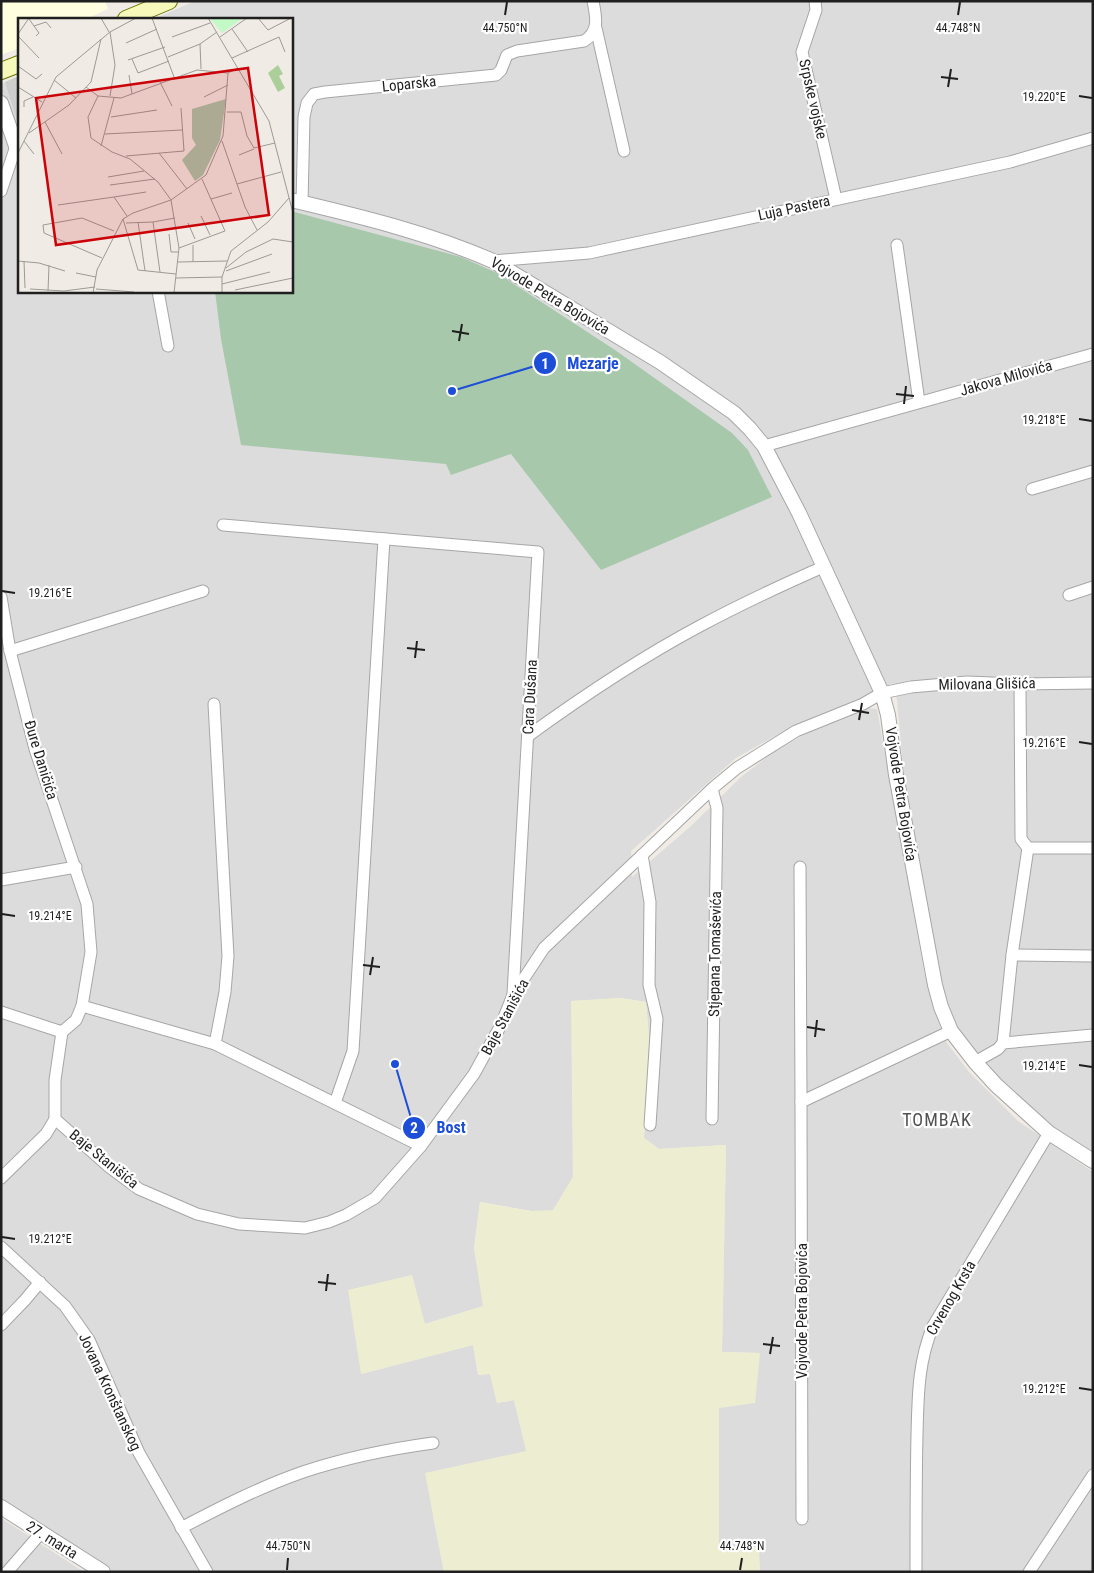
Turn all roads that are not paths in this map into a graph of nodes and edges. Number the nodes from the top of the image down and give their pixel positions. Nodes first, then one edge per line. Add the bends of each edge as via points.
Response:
1 (170, 1) edge
2 (593, 1) edge
3 (815, 1) edge
4 (128, 18) edge
5 (596, 28) junction
6 (18, 64) edge
7 (1, 71) edge
8 (1, 103) edge
9 (1093, 138) edge
10 (17, 146) edge
11 (624, 151) dead end
12 (1, 191) edge
13 (836, 199) junction
14 (297, 202) edge
15 (897, 245) dead end
16 (493, 261) junction
17 (158, 292) edge
18 (168, 346) dead end
19 (1093, 354) edge
20 (919, 402) junction
21 (764, 446) junction
22 (1093, 471) edge
23 (1032, 489) dead end
24 (223, 525) dead end
25 (384, 539) junction
26 (823, 567) junction
27 (1093, 587) edge
28 (203, 591) dead end
29 (1069, 595) dead end
30 (1, 597) edge
31 (10, 651) junction
32 (1093, 683) edge
33 (1020, 684) junction
34 (882, 693) junction
35 (214, 704) dead end
36 (528, 736) junction
37 (712, 789) junction
38 (1028, 848) junction
39 (1093, 848) edge
40 (642, 855) junction
41 (76, 868) junction
42 (800, 868) dead end
43 (1, 880) edge
44 (1012, 955) junction
45 (1093, 956) edge
46 (513, 995) junction
47 (82, 1006) junction
48 (1, 1012) edge
49 (952, 1031) junction
50 (62, 1032) junction
51 (1093, 1035) edge
52 (1003, 1043) junction
53 (215, 1044) junction
54 (975, 1062) junction
55 (801, 1102) junction
56 (335, 1103) junction
57 (55, 1118) junction
58 (712, 1119) dead end
59 (650, 1125) dead end
60 (1050, 1133) junction
61 (421, 1146) junction
62 (1093, 1161) edge
63 (1, 1178) edge
64 (1, 1247) edge
65 (40, 1282) junction
66 (1, 1325) edge
67 (433, 1442) dead end
68 (1093, 1475) edge
69 (1, 1507) edge
70 (802, 1519) dead end
71 (181, 1528) junction
72 (41, 1533) junction
73 (6, 1572) edge
74 (103, 1572) edge
75 (208, 1572) edge
76 (916, 1572) edge
77 (1029, 1572) edge

1 - 4 main road
2 - 5 street
3 - 13 street, Srpske vojske via 816,10 802,52
5 - 11 street
5 - 14 street, Loparska via 584,41 507,55 496,75 314,94 306,103
6 - 7 main road
8 - 10 street
9 - 13 street, Luja Pastera via 1010,162
10 - 12 street
13 - 16 street, Luja Pastera via 589,253
14 - 16 street, Vojvode Petra Bojovića via 397,228
15 - 20 street
16 - 21 street, Vojvode Petra Bojovića via 660,362 734,413
17 - 18 street
19 - 20 street, Jakova Milovića
20 - 21 street, Jakova Milovića
21 - 26 street, Vojvode Petra Bojovića
22 - 23 street
24 - 25 street, Cara Dušana
25 - 36 street, Cara Dušana via 538,552
25 - 56 street via 353,1051
26 - 34 street, Vojvode Petra Bojovića
26 - 36 street via 761,595 641,660
27 - 29 street
28 - 31 street
30 - 31 street, Đure Daničića
31 - 41 street, Đure Daničića via 35,749
32 - 33 street, Milovana Glišića
33 - 34 street, Milovana Glišića via 967,682
33 - 38 street via 1022,839
34 - 37 street, Baje Stanišića via 796,731 737,768
34 - 49 street, Vojvode Petra Bojovića via 935,984 941,1008
35 - 53 street via 228,956
36 - 46 street, Cara Dušana
37 - 40 street, Baje Stanišića
37 - 58 street, Stjepana Tomaševića via 717,808
38 - 39 street
38 - 44 street
40 - 46 street, Baje Stanišića via 544,948
40 - 59 street via 650,902 648,985 657,1019
41 - 43 street
41 - 47 street, Đure Daničića via 90,927 91,952
42 - 55 street, Vojvode Petra Bojovića
44 - 45 street
44 - 52 street
46 - 61 street, Baje Stanišića via 501,1025 474,1074
47 - 50 street, Đure Daničića via 76,1020
47 - 53 street
48 - 50 street
49 - 54 street, Vojvode Petra Bojovića
49 - 55 street
50 - 57 street via 55,1080
51 - 52 street
52 - 54 street
53 - 56 street
54 - 60 street, Vojvode Petra Bojovića
55 - 70 street, Vojvode Petra Bojovića
56 - 61 street
57 - 61 street, Baje Stanišića via 139,1189 197,1214 239,1224 305,1228 346,1215 375,1198
57 - 63 street via 46,1134
60 - 62 street, Vojvode Petra Bojovića
60 - 76 street, Crvenog Krsta via 933,1326 926,1344 921,1361 918,1404
64 - 65 street, Jovana Kronštanskog
65 - 66 street
65 - 71 street, Jovana Kronštanskog via 65,1306 89,1340 139,1453
67 - 71 street via 346,1459 303,1472 237,1499
68 - 77 street
69 - 72 street, 27. marta
71 - 75 street, Jovana Kronštanskog
72 - 73 street
72 - 74 street, 27. marta

